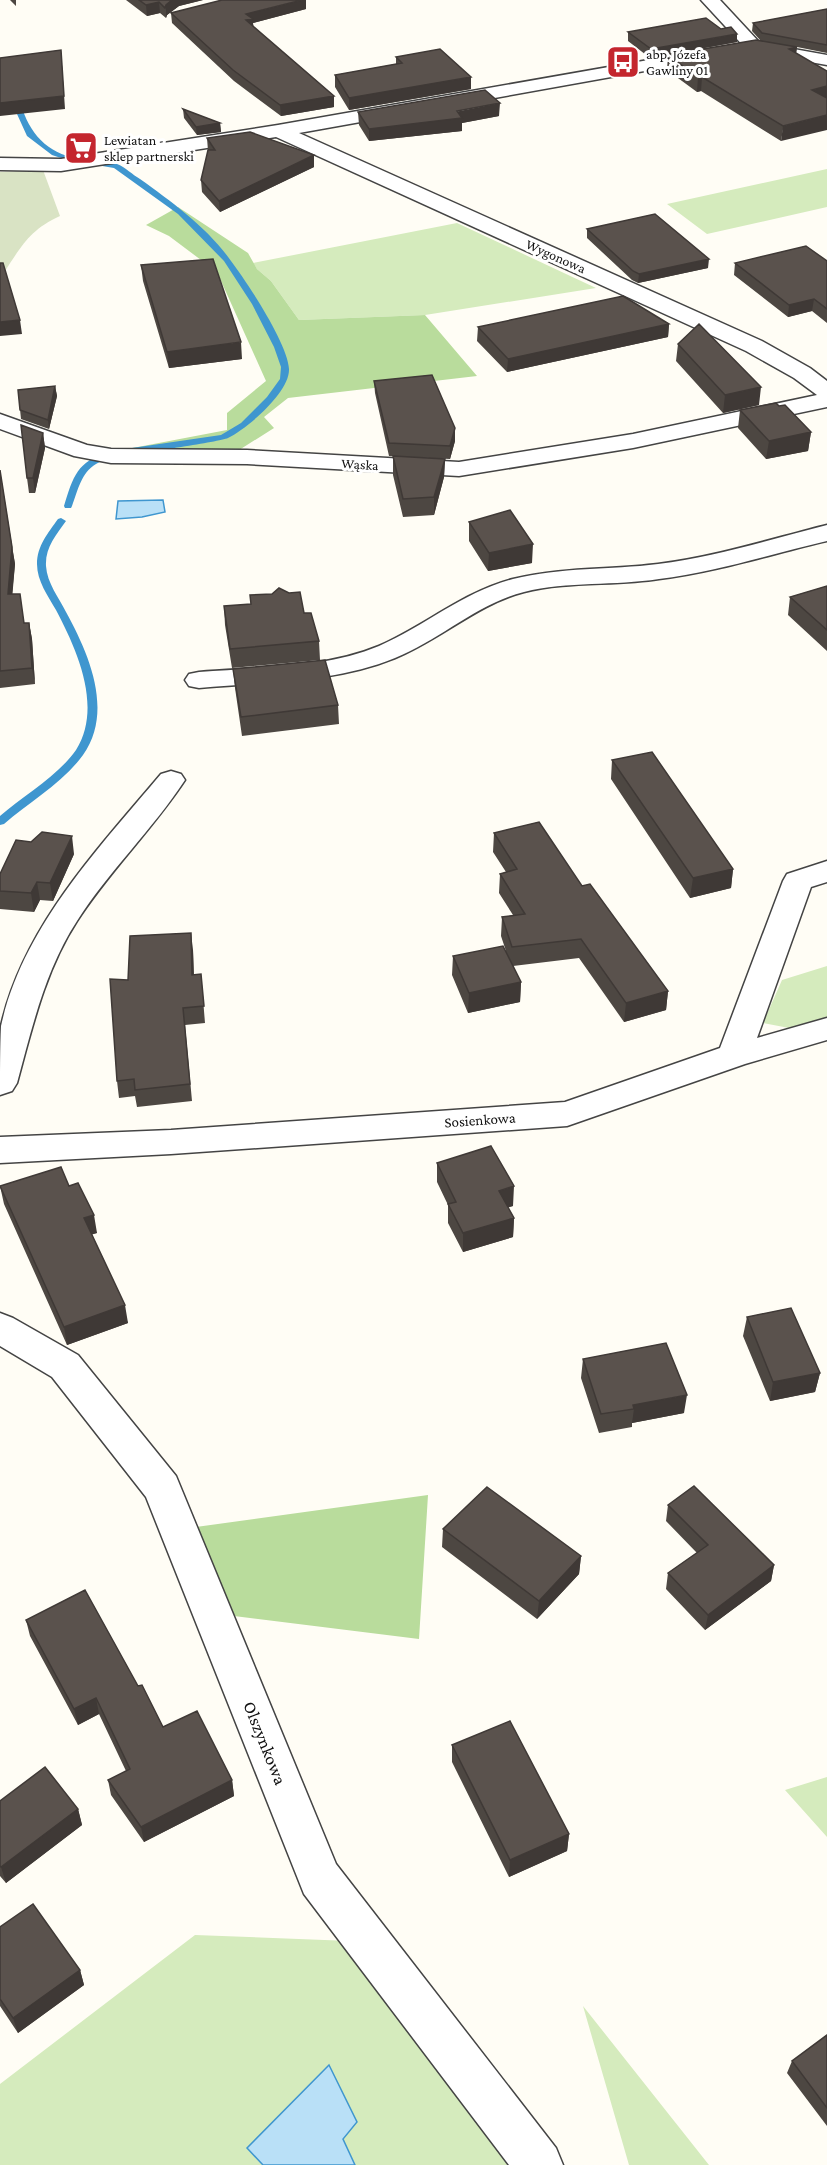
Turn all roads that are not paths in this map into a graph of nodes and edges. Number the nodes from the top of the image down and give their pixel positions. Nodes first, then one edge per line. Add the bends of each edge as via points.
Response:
1 (710, 0) edge
2 (754, 46) junction
3 (827, 60) edge
4 (278, 131) junction
5 (0, 164) edge
6 (827, 392) edge
7 (827, 400) edge
8 (0, 421) edge
9 (827, 533) edge
10 (199, 680) dead end
11 (171, 780) dead end
12 (827, 871) edge
13 (827, 1029) edge
14 (734, 1056) junction
15 (0, 1083) edge
16 (0, 1150) edge
17 (0, 1328) edge
18 (539, 2165) edge

1 - 2 street
2 - 3 street
2 - 4 street
4 - 5 street via 61,165
4 - 6 street, Wygonowa via 744,341 802,373
7 - 8 street, Wąska via 633,441 459,470 247,457 129,458 94,454
9 - 10 street via 677,569 570,576 518,585 498,591 367,660
11 - 15 street via 62,919 29,985
12 - 14 street via 798,880
13 - 14 street, Sosienkowa
14 - 16 street, Sosienkowa via 567,1114
17 - 18 street, Olszynkowa via 65,1366 162,1488 320,1879

